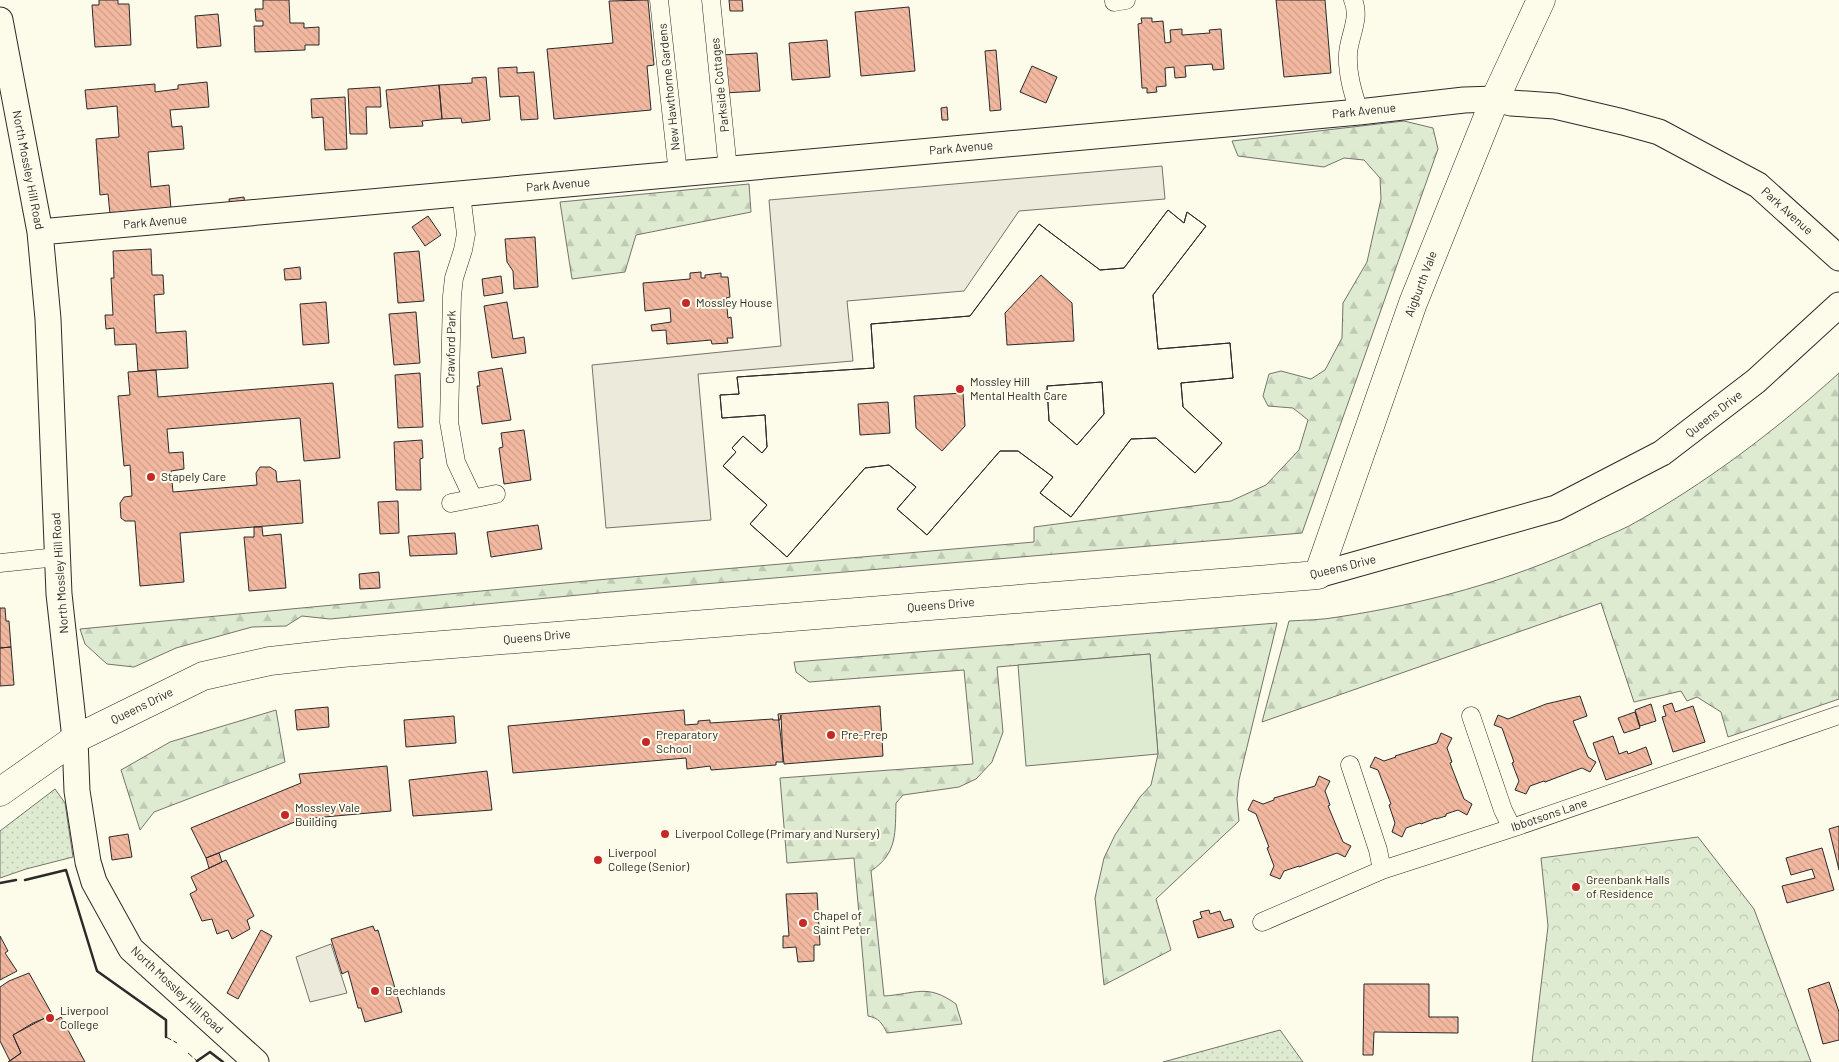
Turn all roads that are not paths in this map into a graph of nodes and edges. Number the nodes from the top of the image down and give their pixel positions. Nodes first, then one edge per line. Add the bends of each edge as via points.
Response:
1 (660, 0) edge
2 (711, 0) edge
3 (1114, 0) edge
4 (1126, 0) edge
5 (1353, 0) edge
6 (1541, 0) edge
7 (0, 20) edge
8 (1495, 99) junction
9 (1359, 112) junction
10 (728, 170) junction
11 (678, 174) junction
12 (461, 194) junction
13 (40, 232) junction
14 (1839, 258) edge
15 (1839, 304) edge
16 (496, 494) dead end
17 (473, 498) junction
18 (451, 503) dead end
19 (57, 557) junction
20 (0, 563) edge
21 (1318, 575) junction
22 (1839, 715) edge
23 (1470, 716) dead end
24 (75, 739) junction
25 (1350, 765) dead end
26 (0, 792) edge
27 (1512, 828) junction
28 (1382, 870) junction
29 (1262, 922) dead end
30 (256, 1062) edge

1 - 11 street, New Hawthorne Gardens
2 - 10 street, Parkside Cottages
3 - 4 street
5 - 9 street via 1356,22 1348,53 1349,80
6 - 8 main road, Aigburth Vale
7 - 13 street, North Mossley Hill Road
8 - 9 street, Park Avenue
8 - 14 street, Park Avenue via 1555,106 1659,132 1758,185
8 - 21 main road, Aigburth Vale via 1413,304
9 - 10 street, Park Avenue
10 - 11 street, Park Avenue
11 - 12 street, Park Avenue
12 - 13 street, Park Avenue
12 - 17 street, Crawford Park via 466,234 452,296 449,422 456,462
13 - 19 street, North Mossley Hill Road via 48,319
15 - 21 street, Queens Drive via 1756,381 1653,458 1556,508
16 - 17 street
17 - 18 street
19 - 20 street
19 - 24 street, North Mossley Hill Road
21 - 24 main road, Queens Drive via 270,661 203,676
22 - 27 street, Ibbotsons Lane
23 - 27 street
24 - 26 main road, Queens Drive
24 - 30 street, North Mossley Hill Road via 77,790 88,862 107,908 131,949
25 - 28 street
27 - 28 street, Ibbotsons Lane
28 - 29 street, Ibbotsons Lane

